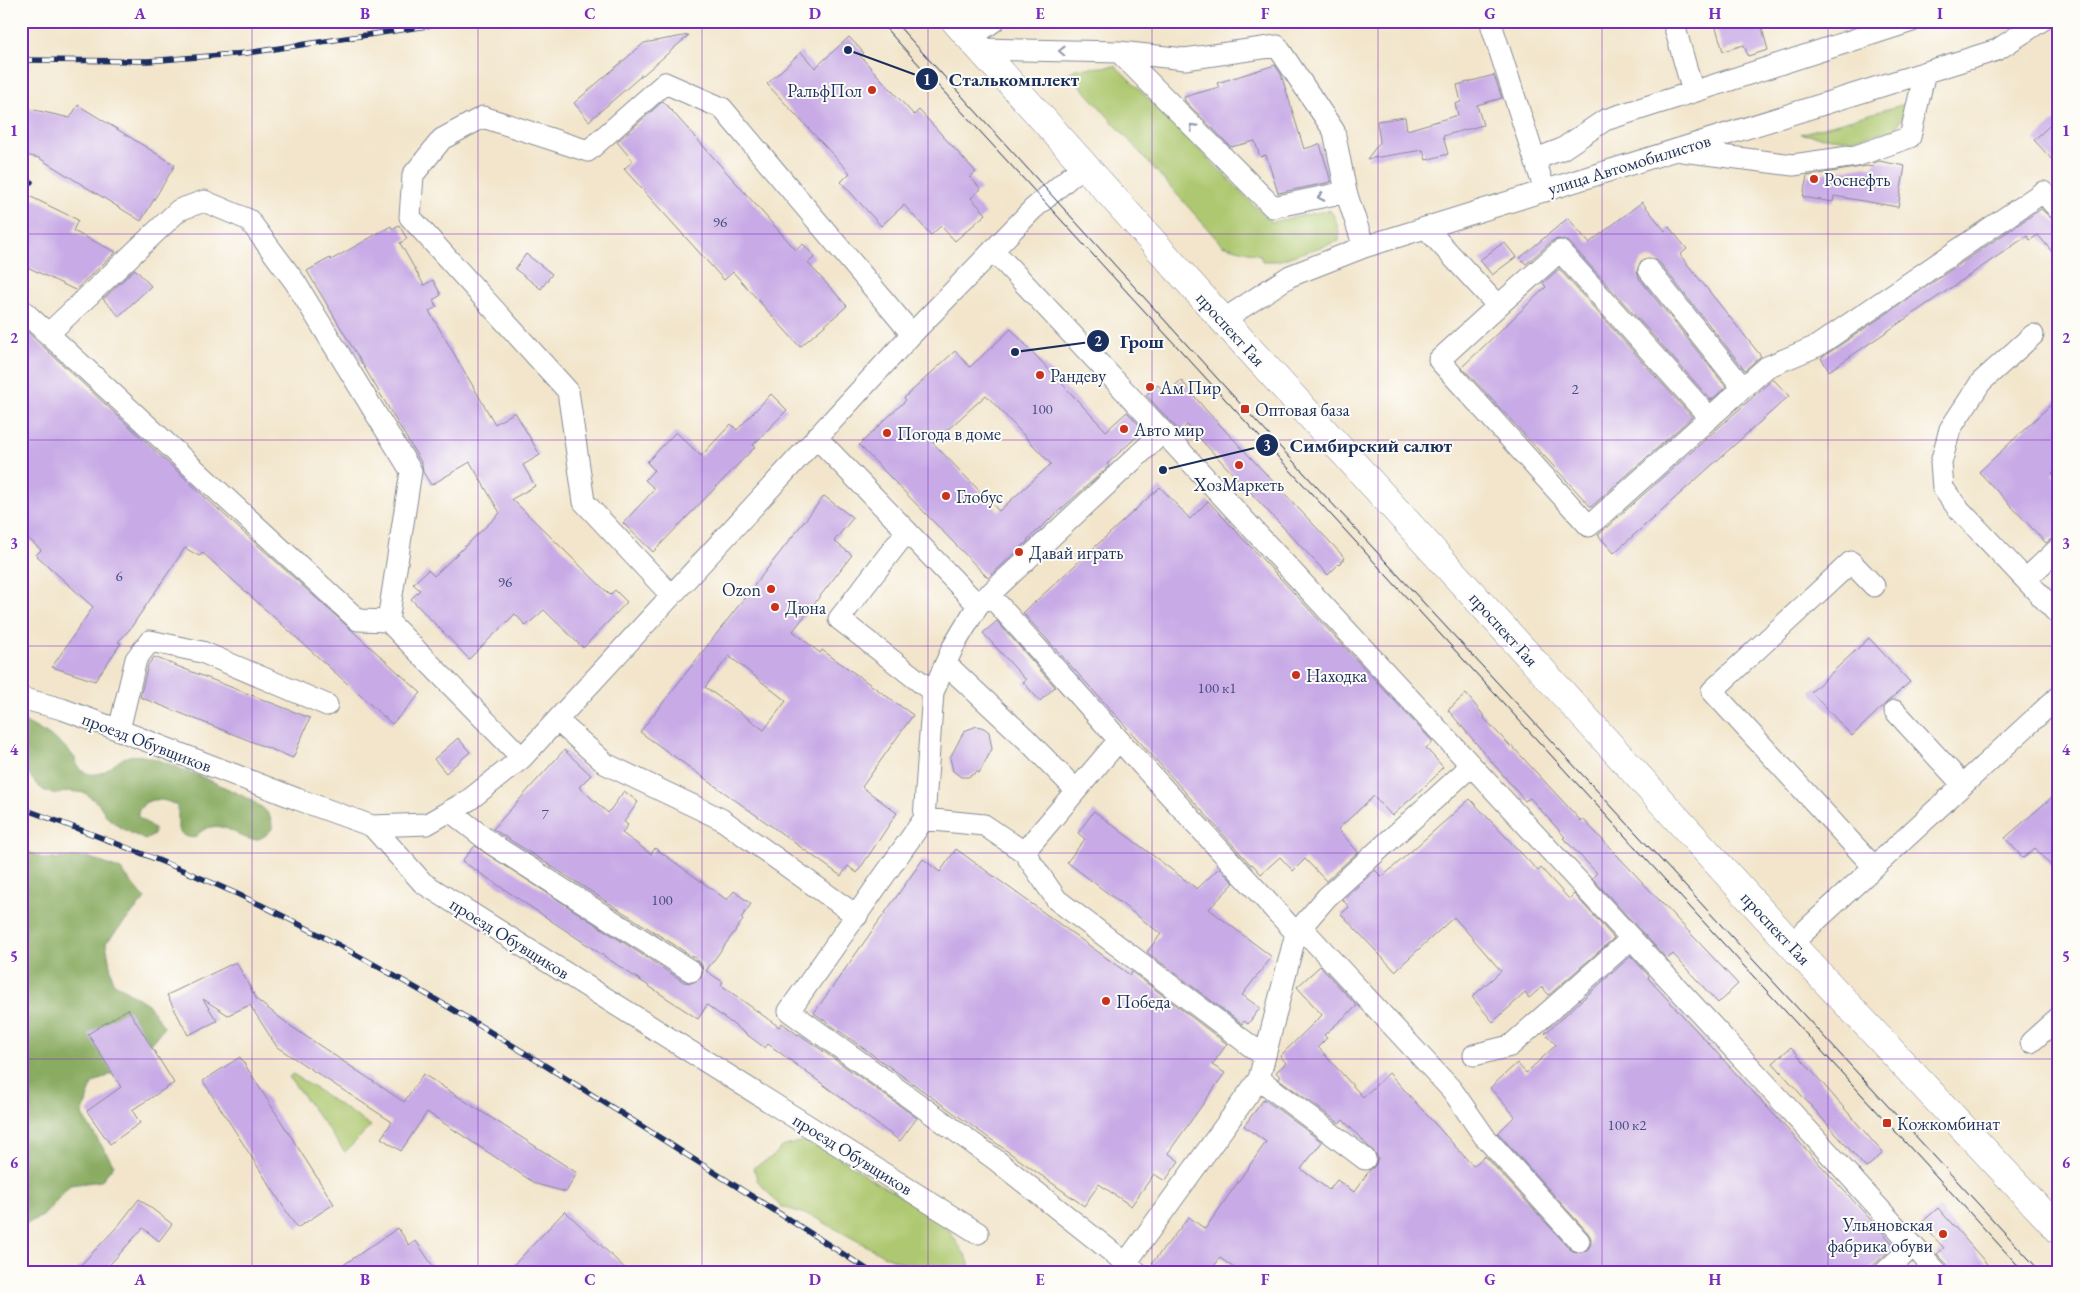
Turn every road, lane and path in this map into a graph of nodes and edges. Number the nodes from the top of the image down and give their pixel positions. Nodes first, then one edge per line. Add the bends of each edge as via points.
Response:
1 (994, 21) edge
2 (1673, 21) edge
3 (1912, 21) edge
4 (2041, 21) edge
5 (1492, 27) dead end
6 (968, 36) edge
7 (1119, 52) junction
8 (1925, 72) junction
9 (1693, 92) junction
10 (1675, 150) junction
11 (1536, 159) junction
12 (1084, 165) junction
13 (1545, 191) junction
14 (1346, 192) junction
15 (2059, 210) edge
16 (1426, 228) junction
17 (1364, 247) junction
18 (993, 250) junction
19 (1649, 270) dead end
20 (1498, 306) junction
21 (21, 309) edge
22 (1223, 320) junction
23 (48, 334) junction
24 (912, 334) junction
25 (2033, 335) dead end
26 (1743, 388) junction
27 (1710, 418) junction
28 (1163, 432) junction
29 (816, 437) junction
30 (907, 531) junction
31 (2059, 548) edge
32 (2026, 579) junction
33 (1874, 586) dead end
34 (671, 595) junction
35 (984, 600) junction
36 (2059, 615) edge
37 (388, 620) junction
38 (946, 664) junction
39 (933, 692) junction
40 (2059, 696) edge
41 (21, 698) edge
42 (327, 705) dead end
43 (1895, 711) dead end
44 (557, 720) junction
45 (119, 730) junction
46 (1118, 740) junction
47 (522, 758) junction
48 (1471, 766) junction
49 (1962, 785) junction
50 (1076, 790) junction
51 (450, 810) junction
52 (924, 819) junction
53 (372, 826) junction
54 (1024, 852) junction
55 (1874, 867) junction
56 (856, 916) junction
57 (1299, 930) junction
58 (1631, 939) junction
59 (1791, 944) junction
60 (691, 971) dead end
61 (2059, 1017) edge
62 (2030, 1042) dead end
63 (1474, 1055) dead end
64 (1264, 1056) junction
65 (1259, 1079) junction
66 (1365, 1159) dead end
67 (2059, 1230) edge
68 (978, 1233) dead end
69 (1580, 1241) dead end
70 (1913, 1246) junction
71 (1131, 1267) edge
72 (1885, 1272) edge
73 (1937, 1272) edge

1 - 6 street
2 - 9 street
3 - 9 street
4 - 8 street, улица Автомобилистов via 1997,50
5 - 11 street
7 -> 6 street
6 - 12 main road, проспект Гая
14 -> 7 street via 1273,207
7 - 14 street via 1185,59 1277,46 1334,132
8 - 10 street, улица Автомобилистов
8 - 10 street via 1910,137 1856,156 1793,165
9 - 11 street via 1605,120 1562,149
10 - 13 street, улица Автомобилистов
11 - 13 street
12 - 18 street via 1033,209
12 - 22 main road, проспект Гая
13 - 16 street, улица Автомобилистов
14 - 17 street
15 - 26 street via 2043,192 1817,346 1768,366
16 - 17 street, улица Автомобилистов
16 - 20 street
17 - 22 street, улица Автомобилистов via 1290,276
18 - 24 street
18 - 28 street
19 - 26 street
20 - 27 street via 1560,251
20 - 27 street via 1439,360 1589,526
21 - 23 street
22 - 59 main road, проспект Гая
23 - 37 street via 358,620
23 - 37 street via 179,210 204,200 249,220 295,282 411,471
24 - 29 street
24 - 34 street via 722,108 665,83 588,151 483,116 442,139 412,175 410,217 568,391 584,502
25 - 32 street via 1981,382 1950,429 1941,463 1943,488 1956,506
26 - 27 street
28 - 35 street
28 - 48 street
29 - 30 street
29 - 34 street
30 - 35 street
30 - 39 street via 839,619
31 - 32 street
32 - 36 street
33 - 55 street via 1851,562 1712,691
34 - 44 street
35 - 38 street via 953,647
35 - 46 street
37 - 47 street
38 - 39 street
38 - 50 street
39 - 52 street
40 - 49 street
41 - 45 street, проезд Обувщиков
42 - 45 street via 202,652 150,641 136,659
43 - 49 street
44 - 47 street
44 - 56 street via 606,764 721,819
45 - 53 street, проезд Обувщиков
46 - 50 street
46 - 57 street
47 - 51 street via 469,800
48 - 57 street via 1327,897
48 - 58 street
49 - 55 street
50 - 54 street
51 - 53 street via 427,824
51 - 60 street via 492,844
52 - 54 street via 984,825
52 - 56 street
53 - 68 street, проезд Обувщиков via 423,883
54 - 64 street via 1057,900
55 - 59 street
56 - 71 street via 789,1011 996,1160
57 - 64 street
57 - 69 street via 1452,1090 1484,1136
58 - 63 street via 1510,1046
58 - 70 street
59 - 67 main road, проспект Гая
61 - 62 street
64 - 65 street
65 - 66 street
65 - 71 street
70 - 72 street
70 - 73 street

